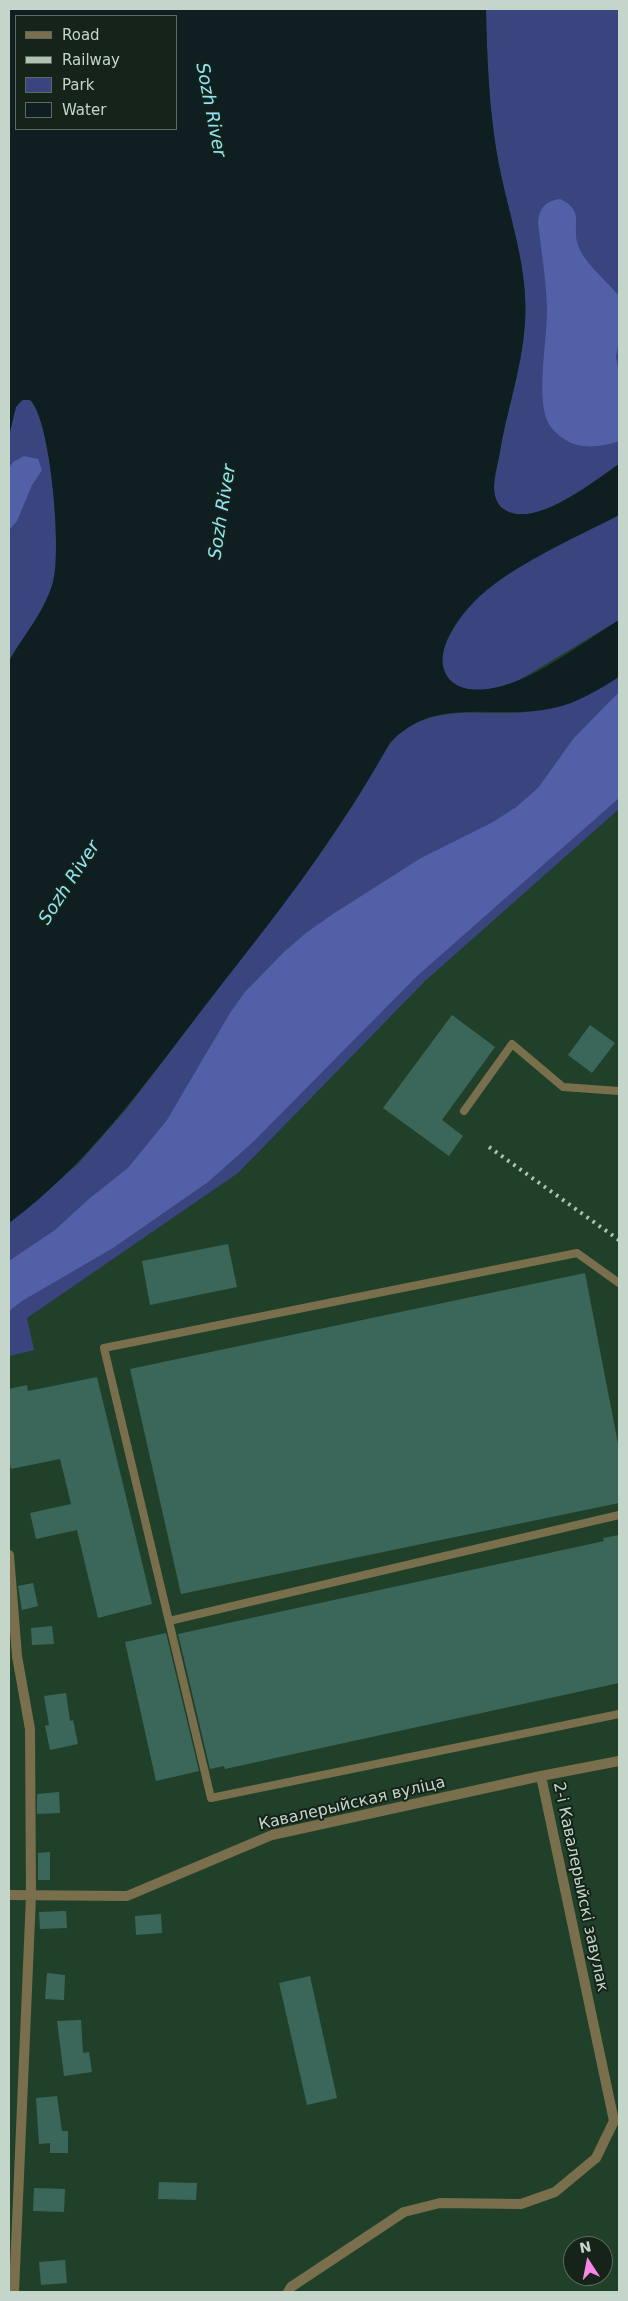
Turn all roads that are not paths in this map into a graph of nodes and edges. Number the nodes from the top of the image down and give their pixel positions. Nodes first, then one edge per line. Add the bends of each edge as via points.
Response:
1 (619, 1091) edge
2 (464, 1111) dead end
3 (619, 1283) edge
4 (619, 1515) edge
5 (9, 1555) edge
6 (170, 1621) junction
7 (619, 1714) edge
8 (619, 1761) edge
9 (541, 1776) junction
10 (9, 1895) edge
11 (31, 1896) junction
12 (14, 2292) edge
13 (288, 2292) edge

1 - 2 lane via 562,1087 512,1044
3 - 6 lane via 577,1253 104,1348
4 - 6 lane
5 - 11 street via 17,1656 30,1729
6 - 7 lane via 211,1798
8 - 9 street, Кавалерыйская вуліца
9 - 11 street, Кавалерыйская вуліца via 272,1835 127,1896
9 - 13 street, 2-і Кавалерыйскі завулак via 614,2121 596,2158 555,2192 521,2204 440,2203 404,2212
10 - 11 street, Кавалерыйская вуліца
11 - 12 street

